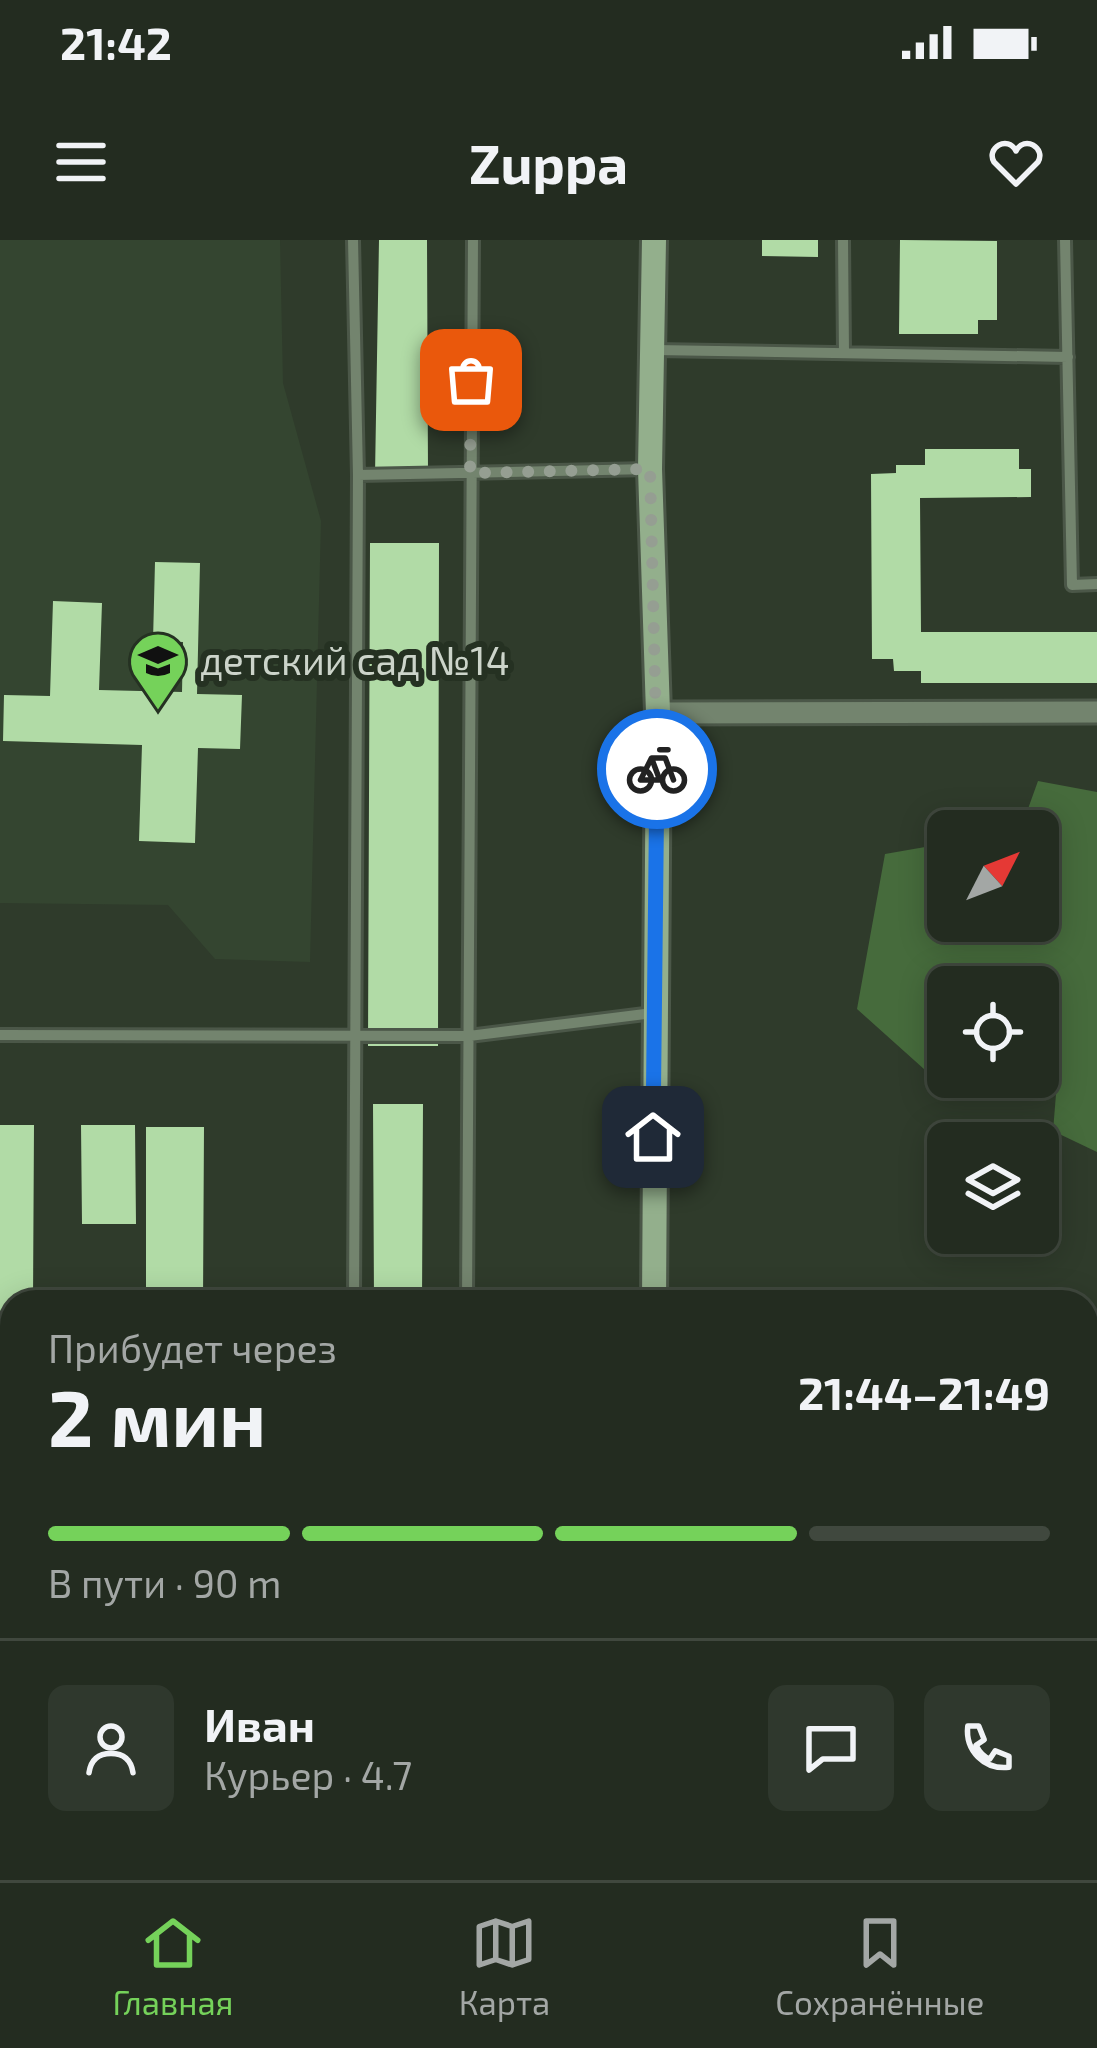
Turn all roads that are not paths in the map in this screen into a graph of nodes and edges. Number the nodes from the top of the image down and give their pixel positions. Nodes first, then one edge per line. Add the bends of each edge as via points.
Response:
1 (353, 240) edge
2 (472, 240) edge
3 (654, 240) edge
4 (842, 240) edge
5 (1065, 240) edge
6 (652, 350) junction
7 (844, 353) junction
8 (1068, 357) junction
9 (650, 469) junction
10 (470, 473) junction
11 (358, 475) junction
12 (1097, 584) edge
13 (1097, 712) edge
14 (658, 713) junction
15 (653, 1013) junction
16 (0, 1035) edge
17 (352, 1035) junction
18 (469, 1036) junction
19 (354, 1290) edge
20 (467, 1290) edge
21 (654, 1290) edge

1 - 11 lane
2 - 10 lane
3 - 6 street
4 - 7 lane
5 - 8 lane
6 - 7 lane
6 - 9 street
7 - 8 lane
8 - 12 lane via 1072,585
9 - 10 lane
9 - 14 street
10 - 11 lane
10 - 18 lane
11 - 17 lane
13 - 14 street
14 - 15 street
15 - 18 lane
15 - 21 street
16 - 17 lane
17 - 18 lane
17 - 19 lane
18 - 20 lane

